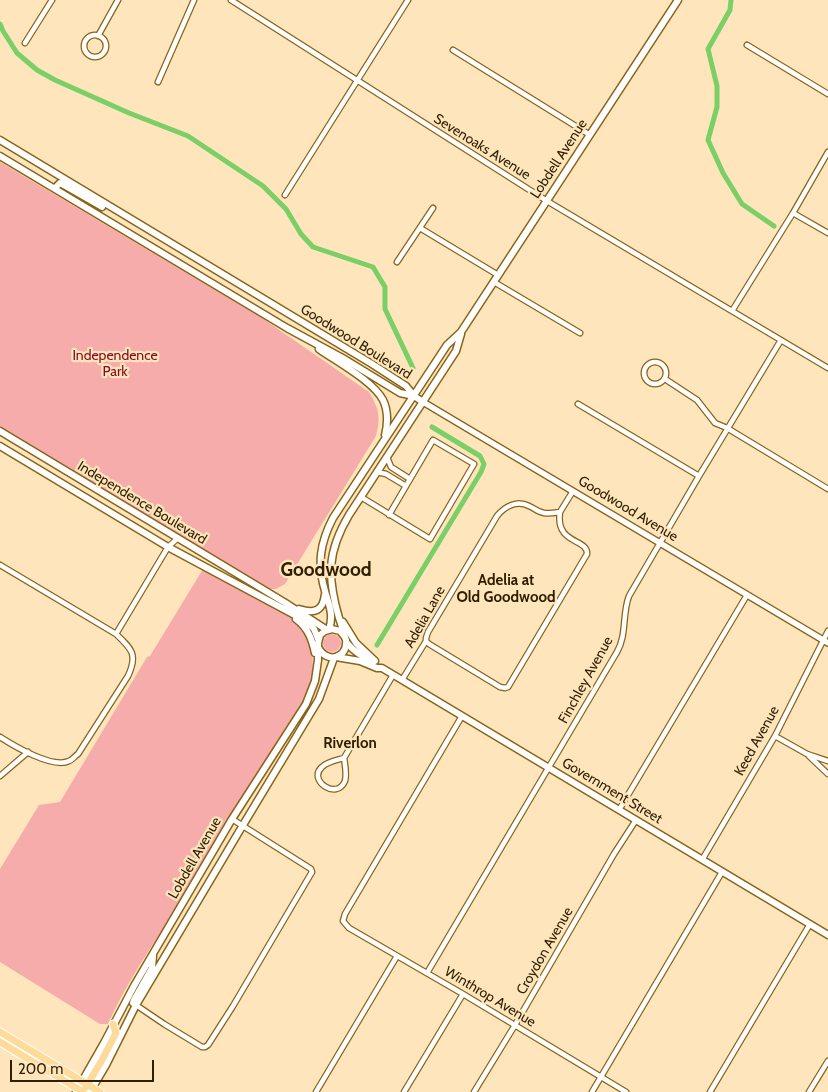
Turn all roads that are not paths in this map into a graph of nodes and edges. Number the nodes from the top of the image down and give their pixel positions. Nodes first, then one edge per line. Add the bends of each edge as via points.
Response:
1 (52, 0) edge
2 (118, 0) edge
3 (194, 0) edge
4 (231, 0) edge
5 (408, 0) edge
6 (678, 0) edge
7 (98, 36) junction
8 (25, 43) dead end
9 (747, 45) dead end
10 (453, 50) dead end
11 (357, 80) junction
12 (158, 82) dead end
13 (828, 94) edge
14 (590, 135) junction
15 (0, 140) edge
16 (828, 152) edge
17 (0, 156) edge
18 (55, 188) junction
19 (285, 195) dead end
20 (547, 201) junction
21 (433, 208) dead end
22 (116, 211) junction
23 (793, 213) junction
24 (420, 228) junction
25 (828, 233) edge
26 (154, 248) junction
27 (183, 250) junction
28 (397, 262) dead end
29 (498, 275) junction
30 (494, 282) junction
31 (276, 306) junction
32 (732, 311) junction
33 (269, 317) junction
34 (287, 328) junction
35 (461, 332) junction
36 (580, 334) dead end
37 (781, 340) junction
38 (346, 360) junction
39 (372, 364) junction
40 (828, 368) edge
41 (666, 379) junction
42 (414, 396) junction
43 (423, 402) junction
44 (578, 404) dead end
45 (727, 428) junction
46 (0, 431) edge
47 (384, 441) junction
48 (0, 446) edge
49 (387, 457) junction
50 (377, 472) junction
51 (699, 476) junction
52 (410, 479) junction
53 (406, 486) junction
54 (828, 489) edge
55 (98, 490) junction
56 (573, 491) junction
57 (361, 497) junction
58 (91, 500) junction
59 (339, 508) junction
60 (560, 512) junction
61 (349, 515) junction
62 (389, 515) junction
63 (140, 516) junction
64 (134, 526) junction
65 (178, 538) junction
66 (660, 543) junction
67 (168, 547) junction
68 (320, 564) junction
69 (0, 565) edge
70 (331, 565) junction
71 (325, 591) junction
72 (747, 595) junction
73 (293, 607) junction
74 (286, 610) junction
75 (339, 618) junction
76 (328, 630) junction
77 (828, 632) edge
78 (116, 634) junction
79 (346, 640) junction
80 (426, 641) junction
81 (318, 642) junction
82 (826, 642) edge
83 (335, 657) junction
84 (348, 658) junction
85 (318, 660) junction
86 (375, 661) junction
87 (330, 668) junction
88 (382, 668) junction
89 (393, 675) junction
90 (402, 680) junction
91 (462, 716) junction
92 (775, 736) junction
93 (0, 737) edge
94 (28, 752) junction
95 (807, 754) junction
96 (344, 758) junction
97 (828, 761) edge
98 (548, 767) junction
99 (828, 774) edge
100 (0, 776) edge
101 (619, 810) junction
102 (232, 819) junction
103 (636, 820) junction
104 (242, 825) junction
105 (702, 860) junction
106 (722, 872) junction
107 (810, 924) junction
108 (828, 935) edge
109 (153, 954) junction
110 (397, 956) junction
111 (427, 973) junction
112 (462, 994) junction
113 (136, 1005) junction
114 (113, 1024) joint
115 (515, 1025) junction
116 (0, 1032) edge
117 (0, 1042) edge
118 (828, 1061) edge
119 (601, 1077) junction
120 (88, 1086) edge
121 (80, 1091) edge
122 (100, 1092) edge
123 (316, 1092) edge
124 (404, 1092) edge
125 (474, 1092) edge
126 (592, 1092) edge
127 (626, 1092) edge
128 (710, 1092) edge
129 (809, 1092) edge

1 - 8 street
2 - 7 street
3 - 12 street
4 - 11 street, Sevenoaks Avenue
5 - 11 street
6 - 14 main road, Lobdell Avenue
7 - 7 street via 90,37 84,43 85,51 91,57 99,56 105,50 104,42
9 - 13 street
10 - 14 street
11 - 19 street
11 - 20 street, Sevenoaks Avenue
14 - 20 main road, Lobdell Avenue
15 - 22 main road, Goodwood Boulevard
16 - 23 street
17 - 18 main road, Goodwood Boulevard
18 - 22 main road via 60,183 96,204
18 - 26 main road, Goodwood Boulevard
20 - 29 main road, Lobdell Avenue
20 - 32 street, Sevenoaks Avenue
21 - 24 street
22 - 27 main road, Goodwood Boulevard
23 - 25 street
23 - 32 street
24 - 28 street
24 - 29 street
26 - 27 main road via 161,242
26 - 33 main road, Goodwood Boulevard
27 - 31 main road, Goodwood Boulevard
29 - 30 main road, Lobdell Avenue
30 - 35 main road, Lobdell Avenue
30 - 36 street
31 - 33 street
31 - 39 main road, Goodwood Boulevard
32 - 37 street, Sevenoaks Avenue
33 - 34 main road, Goodwood Boulevard
34 - 38 main road, Goodwood Boulevard
34 - 47 main road via 372,386 383,400 387,414
35 - 42 main road, Lobdell Avenue via 447,345
35 - 43 main road, Lobdell Avenue via 456,351
37 - 40 street, Sevenoaks Avenue
37 - 45 street, Finchley Avenue
38 - 39 main road via 364,366
38 - 42 main road, Goodwood Boulevard via 400,392
39 - 42 main road, Goodwood Boulevard via 406,386
41 - 41 street via 657,385 648,382 645,368 658,362 666,369
41 - 45 street via 697,400 715,423
42 - 43 main road, Goodwood Avenue
42 - 47 main road, Lobdell Avenue
43 - 49 main road, Lobdell Avenue
43 - 56 street, Goodwood Avenue
44 - 51 street
45 - 51 street, Finchley Avenue
45 - 54 street
46 - 55 main road, Independence Boulevard
47 - 59 main road, Lobdell Avenue
48 - 58 main road, Independence Boulevard
49 - 50 main road, Lobdell Avenue
49 - 52 street via 391,467
50 - 53 street
50 - 57 main road, Lobdell Avenue
51 - 66 street, Finchley Avenue
52 - 53 street
52 - 62 street via 433,440 474,464 430,539
53 - 62 street
55 - 58 street
55 - 63 main road, Independence Boulevard
56 - 60 street
56 - 66 street, Goodwood Avenue
57 - 61 main road, Lobdell Avenue
57 - 62 street
58 - 64 main road, Independence Boulevard
59 - 61 main road
59 - 68 main road, Lobdell Avenue via 324,537
60 - 80 street, Adelia Lane via 543,513 518,504 502,510 428,632
60 - 80 street via 560,527 568,537 585,547 585,559 506,688
61 - 70 main road, Lobdell Avenue via 335,545
63 - 64 street
63 - 65 main road, Independence Boulevard
64 - 67 main road, Independence Boulevard
65 - 67 street
65 - 73 main road, Independence Boulevard
66 - 72 street, Goodwood Avenue
66 - 98 street, Finchley Avenue via 629,596 620,647
67 - 74 main road, Independence Boulevard
67 - 78 street
68 - 70 main road
68 - 71 main road, Lobdell Avenue
69 - 78 street
70 - 75 main road, Lobdell Avenue via 332,591
71 - 73 main road via 324,602 317,610
71 - 76 main road, Lobdell Avenue via 332,614
72 - 82 street, Goodwood Avenue
72 - 101 street
73 - 76 main road
74 - 81 main road via 309,623
74 - 85 main road via 306,629
75 - 79 main road, Lobdell Avenue
75 - 86 main road via 356,643
76 - 79 main road via 340,631
76 - 81 main road via 322,633
77 - 82 street, Keed Avenue
78 - 94 street via 134,654 133,666 78,754 69,761 58,763
79 - 83 main road via 345,651
79 - 86 main road, Government Street via 358,654
80 - 90 street, Adelia Lane
81 - 83 main road via 321,653
81 - 85 main road, Lobdell Avenue
82 - 92 street, Keed Avenue
83 - 84 main road, Government Street
83 - 87 main road, Lobdell Avenue
84 - 87 main road
84 - 88 main road, Government Street
85 - 102 main road, Lobdell Avenue via 315,681 306,704
86 - 88 main road, Government Street
87 - 104 main road, Lobdell Avenue via 319,699
88 - 89 main road, Government Street
89 - 90 main road, Government Street
89 - 96 street
90 - 91 main road, Government Street
91 - 98 main road, Government Street
91 - 110 street, Winthrop Avenue via 343,920 349,928
92 - 95 street
92 - 105 street, Keed Avenue
93 - 94 street
94 - 100 street
95 - 97 street
95 - 99 street
96 - 96 street via 322,767 318,777 320,783 329,789 342,785 346,772
98 - 101 main road, Government Street
98 - 111 street, Finchley Avenue
101 - 103 main road, Government Street
102 - 104 street
102 - 109 main road, Lobdell Avenue
103 - 105 main road, Government Street
103 - 115 street, Croydon Avenue
104 - 113 main road, Lobdell Avenue
104 - 113 street via 312,872 208,1045 202,1046
105 - 106 main road, Government Street
106 - 107 main road, Government Street
106 - 119 street
107 - 108 main road, Government Street
107 - 128 street
109 - 113 main road via 152,968 134,1000
109 - 114 main road, Lobdell Avenue
110 - 111 street, Winthrop Avenue
110 - 123 street
111 - 112 street, Winthrop Avenue
112 - 115 street, Winthrop Avenue
112 - 124 street
113 - 120 main road, Lobdell Avenue via 119,1040
114 - 120 main road via 116,1033
115 - 119 street, Winthrop Avenue
115 - 125 street, Croydon Avenue
116 - 120 main road
117 - 121 main road
118 - 129 street
119 - 126 street
119 - 127 street, Winthrop Avenue
120 - 121 main road
120 - 122 main road

